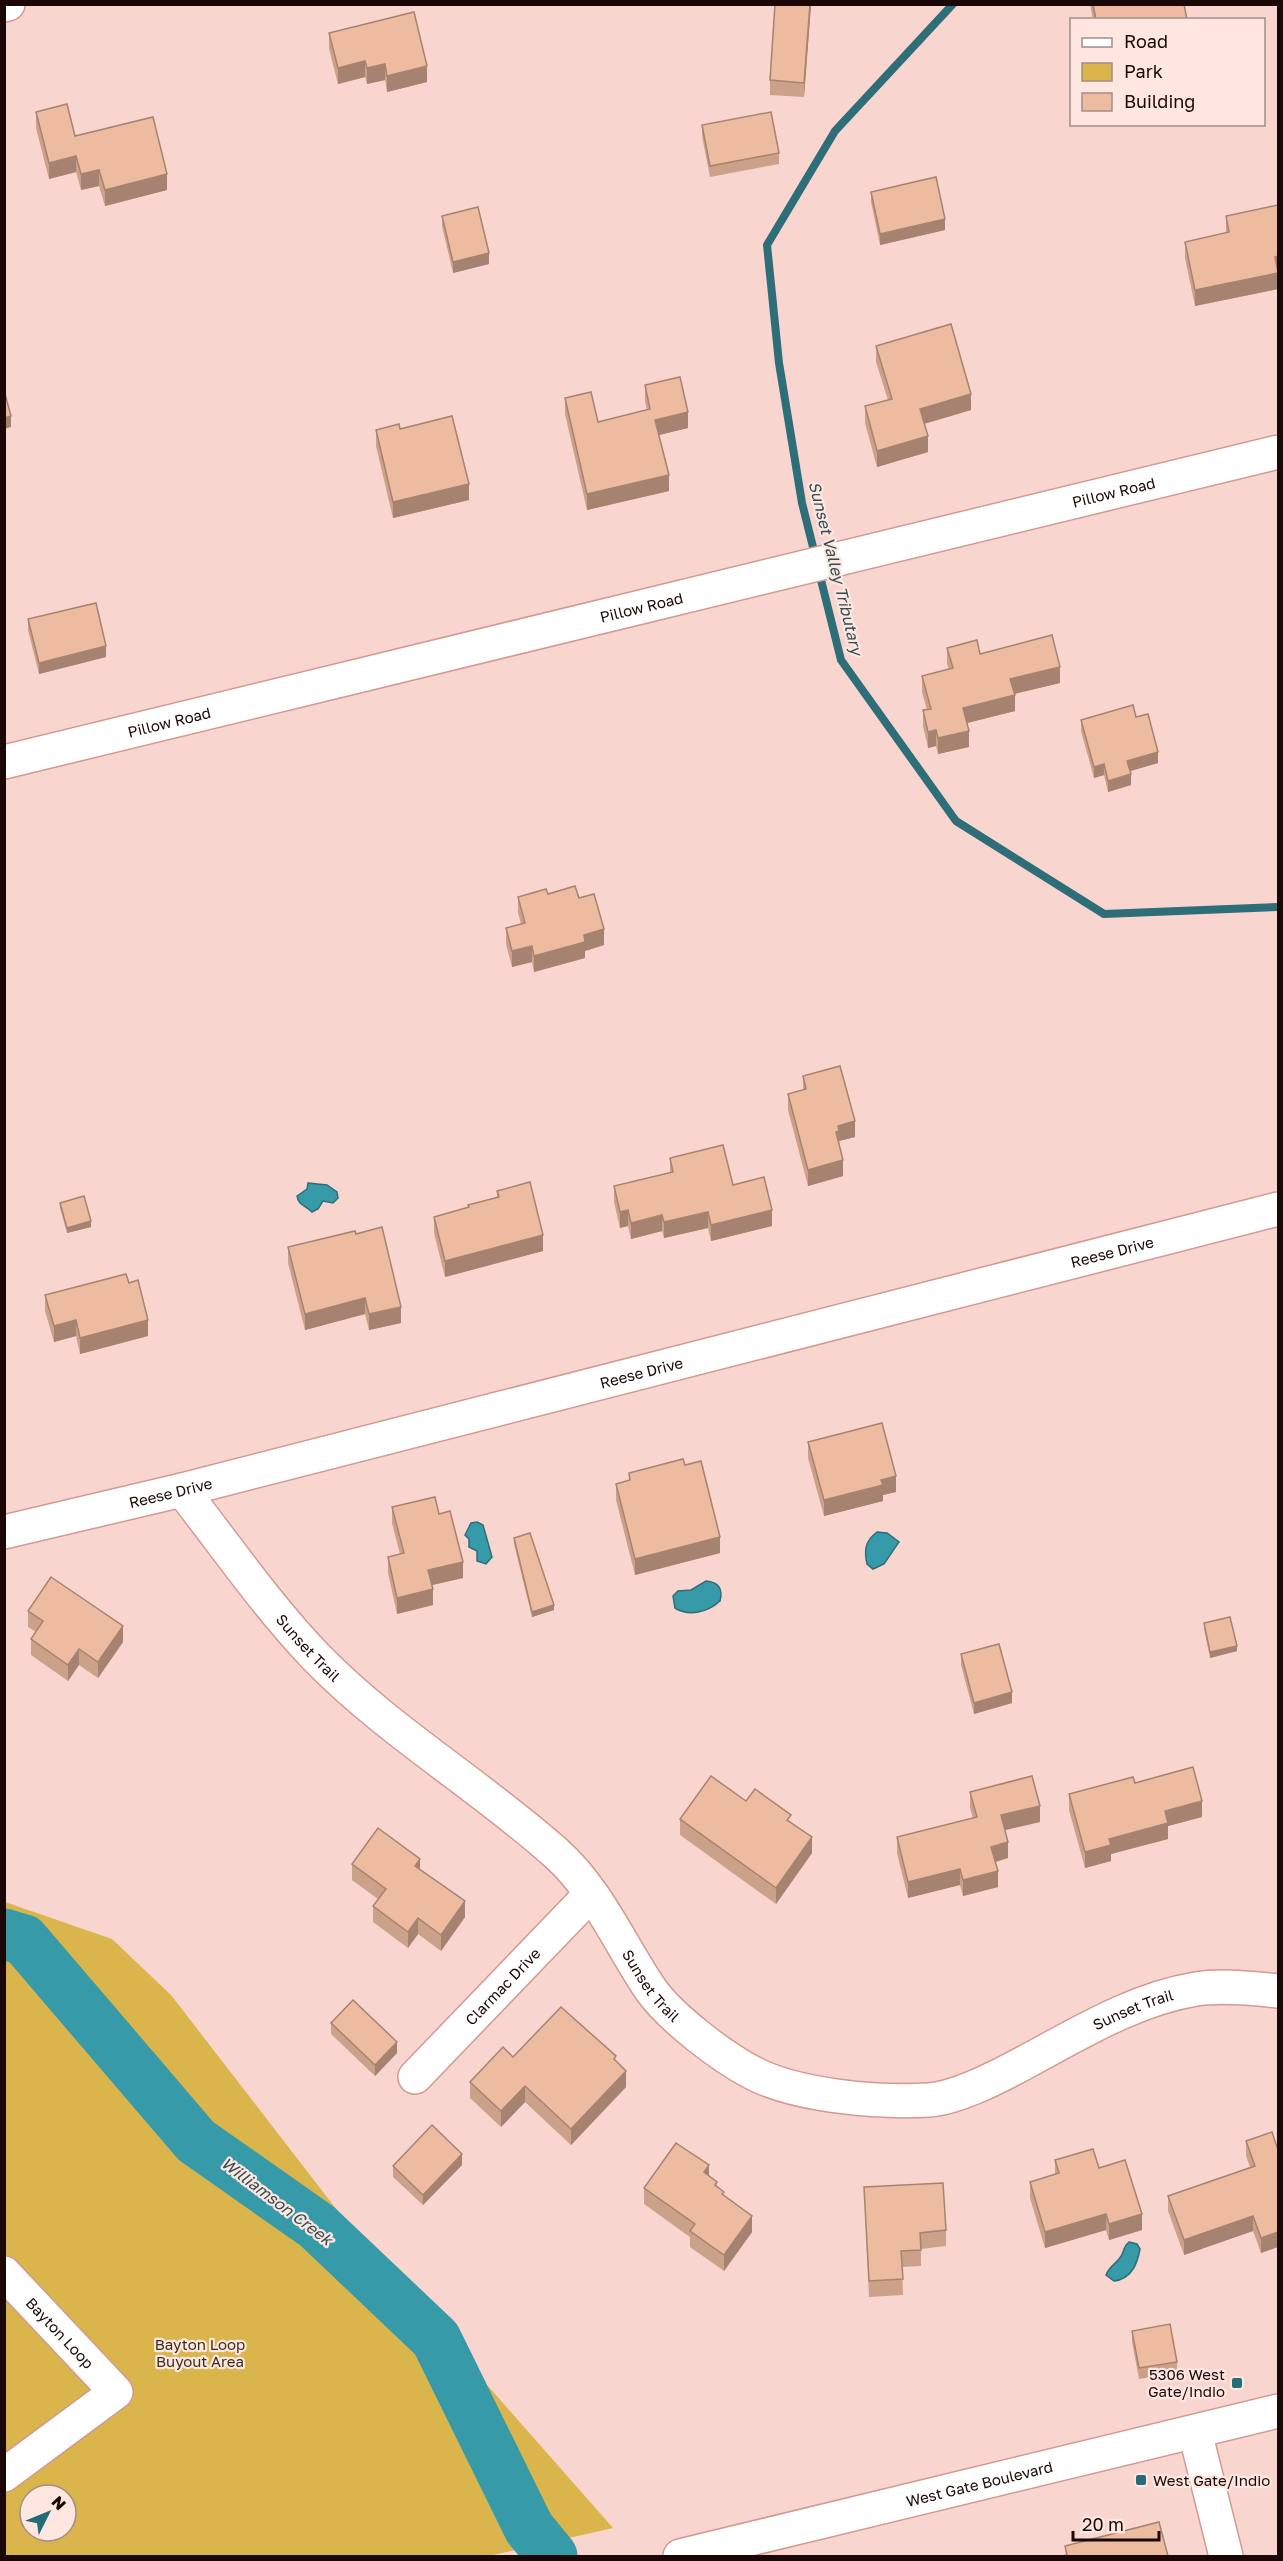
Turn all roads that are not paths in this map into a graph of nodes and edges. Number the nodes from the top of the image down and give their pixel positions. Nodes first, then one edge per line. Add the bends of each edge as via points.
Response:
1 (1278, 452) edge
2 (4, 762) edge
3 (1278, 1209) edge
4 (183, 1490) junction
5 (4, 1532) edge
6 (591, 1894) junction
7 (1278, 1991) edge
8 (415, 2077) dead end
9 (4, 2273) edge
10 (1278, 2411) edge
11 (1195, 2432) junction
12 (4, 2475) edge
13 (764, 2547) edge
14 (680, 2556) edge
15 (1226, 2556) edge

1 - 2 street, Pillow Road
3 - 4 street, Reese Drive
4 - 5 street, Reese Drive
4 - 6 street, Sunset Trail via 317,1658 380,1714 559,1856
6 - 7 street, Sunset Trail via 654,1994 719,2051 755,2074 804,2090 857,2099 933,2100 989,2082 1150,2000 1198,1989
6 - 8 street, Clarmac Drive
9 - 12 street, Bayton Loop via 116,2392
10 - 11 street, West Gate Boulevard
11 - 13 street, West Gate Boulevard
11 - 15 street
13 - 14 street, West Gate Boulevard

